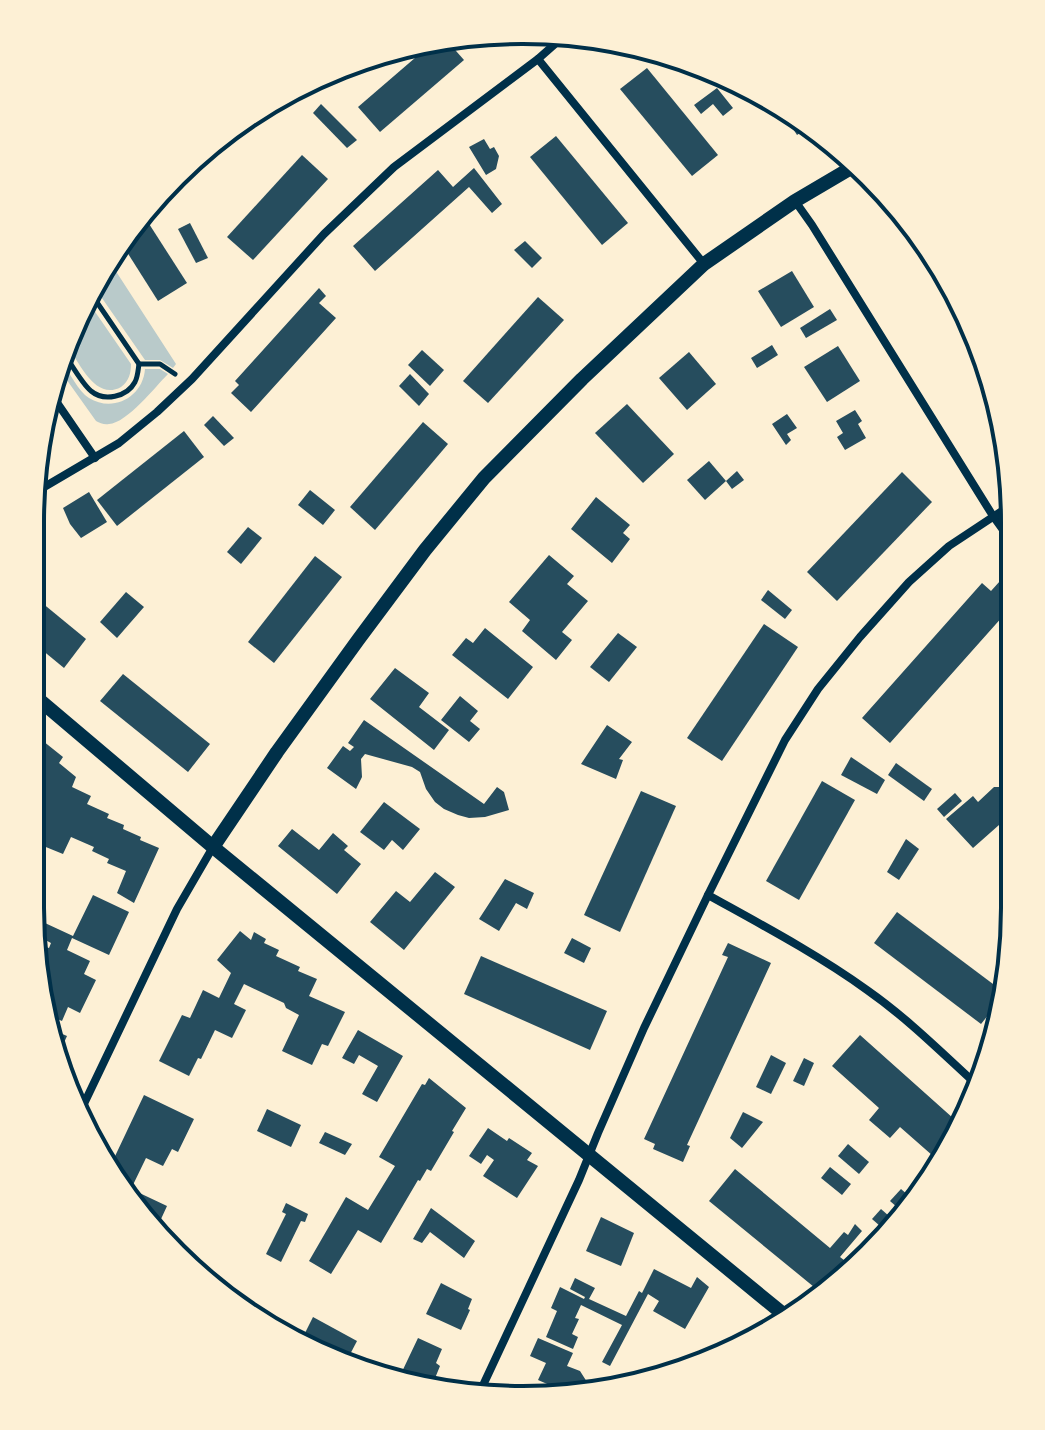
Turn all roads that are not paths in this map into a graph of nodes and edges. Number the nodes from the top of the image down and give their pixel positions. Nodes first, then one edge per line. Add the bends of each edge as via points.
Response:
1 (554, 45) edge
2 (538, 59) junction
3 (846, 171) edge
4 (795, 201) junction
5 (704, 264) junction
6 (59, 405) edge
7 (95, 458) junction
8 (45, 486) edge
9 (1001, 511) edge
10 (993, 516) junction
11 (1001, 527) edge
12 (44, 704) edge
13 (213, 847) junction
14 (708, 895) junction
15 (970, 1078) edge
16 (85, 1102) edge
17 (589, 1154) junction
18 (779, 1311) edge
19 (483, 1384) edge

1 - 2 street
2 - 5 street
2 - 7 street via 394,167 324,234 192,379
3 - 4 street
4 - 5 street
4 - 10 street
5 - 13 street via 484,478 358,640
6 - 7 street
7 - 8 street
9 - 10 street
10 - 11 street
10 - 14 street via 909,582 818,689 785,740
12 - 13 street
13 - 16 street via 177,909
13 - 17 street
14 - 15 street via 868,990
14 - 17 street
17 - 18 street
17 - 19 street

